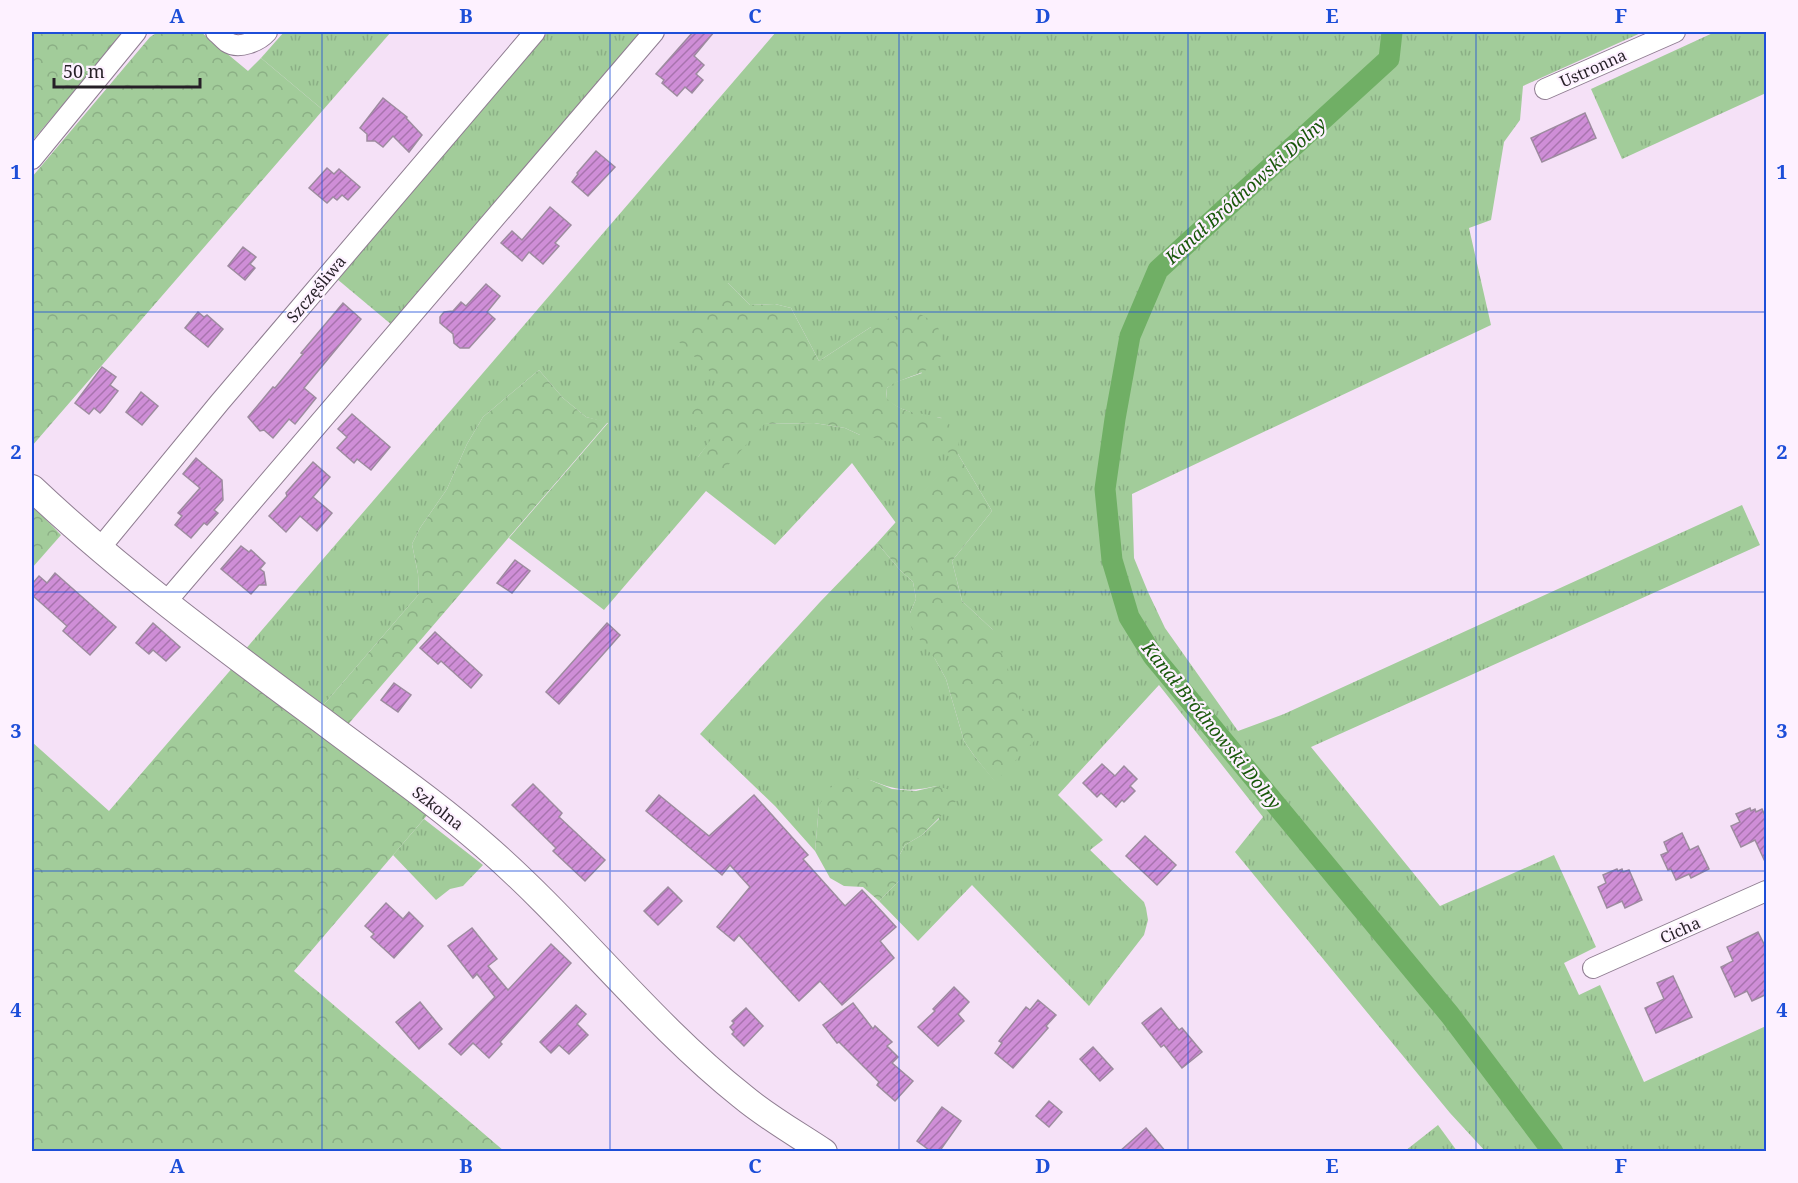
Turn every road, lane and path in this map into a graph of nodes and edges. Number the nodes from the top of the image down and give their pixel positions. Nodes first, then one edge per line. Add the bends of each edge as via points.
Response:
1 (136, 32) edge
2 (216, 32) edge
3 (267, 32) edge
4 (535, 32) edge
5 (654, 32) edge
6 (1675, 32) edge
7 (1545, 89) dead end
8 (32, 159) edge
9 (32, 488) edge
10 (100, 548) junction
11 (166, 602) junction
12 (1767, 891) edge
13 (1593, 968) dead end
14 (824, 1152) edge

1 - 8 street
2 - 3 street via 228,43 237,44 259,40
4 - 10 street, Szczęśliwa
5 - 11 street
6 - 7 street, Ustronna
9 - 10 street, Szkolna
10 - 11 street, Szkolna
11 - 14 street, Szkolna via 440,808 524,880 680,1041 742,1097
12 - 13 street, Cicha

